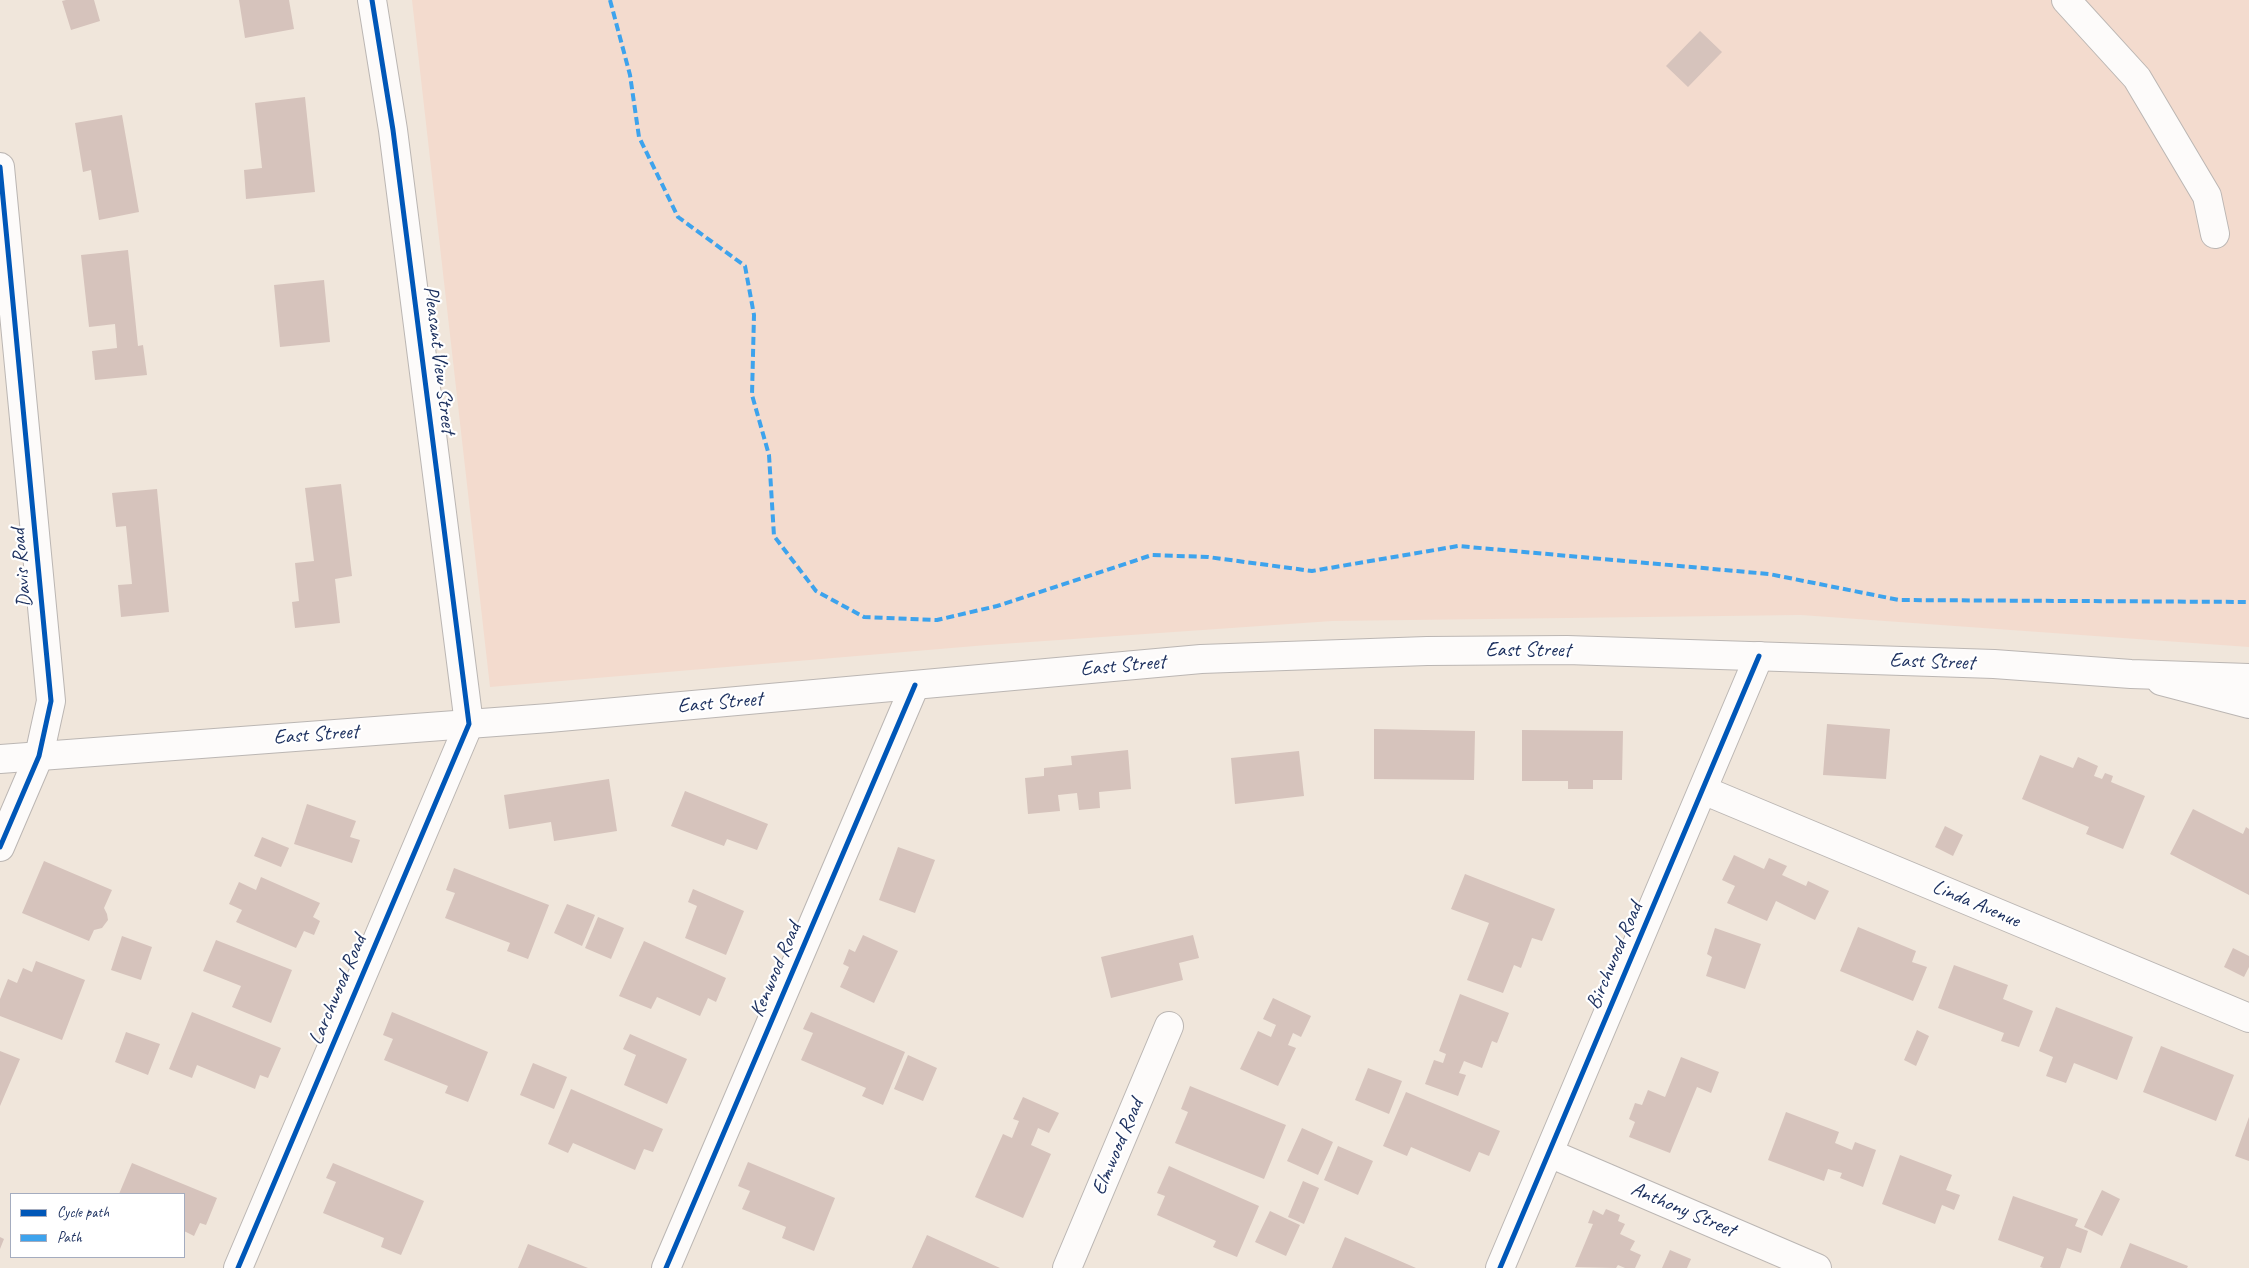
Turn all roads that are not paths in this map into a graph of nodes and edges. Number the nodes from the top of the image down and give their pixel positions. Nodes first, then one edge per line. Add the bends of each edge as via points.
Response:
1 (372, 0) edge
2 (2066, 0) edge
3 (0, 167) edge
4 (2, 199) edge
5 (2215, 234) dead end
6 (1759, 656) junction
7 (2131, 674) junction
8 (2249, 678) edge
9 (915, 685) junction
10 (2249, 704) edge
11 (469, 724) junction
12 (39, 756) junction
13 (0, 759) edge
14 (1702, 790) junction
15 (0, 847) edge
16 (2249, 1018) edge
17 (1169, 1026) dead end
18 (1549, 1152) junction
19 (238, 1268) edge
20 (666, 1268) edge
21 (1067, 1268) edge
22 (1500, 1268) edge
23 (1817, 1268) edge

1 - 11 street, Pleasant View Street via 393,130
2 - 5 street via 2137,78 2207,196
3 - 4 street, Davis Road
4 - 12 street, Davis Road via 51,701
6 - 7 street, East Street via 1994,664
6 - 9 street, East Street via 1567,650 1397,652 1201,659
6 - 14 street, Birchwood Road
7 - 8 street, East Street
7 - 10 street
9 - 11 street, East Street
9 - 20 street, Kenwood Road
11 - 12 street, East Street
11 - 19 street, Larchwood Road
12 - 13 street, East Street
12 - 15 street, Davis Road
14 - 16 street, Linda Avenue
14 - 18 street, Birchwood Road
17 - 21 street, Elmwood Road
18 - 22 street, Birchwood Road
18 - 23 street, Anthony Street

